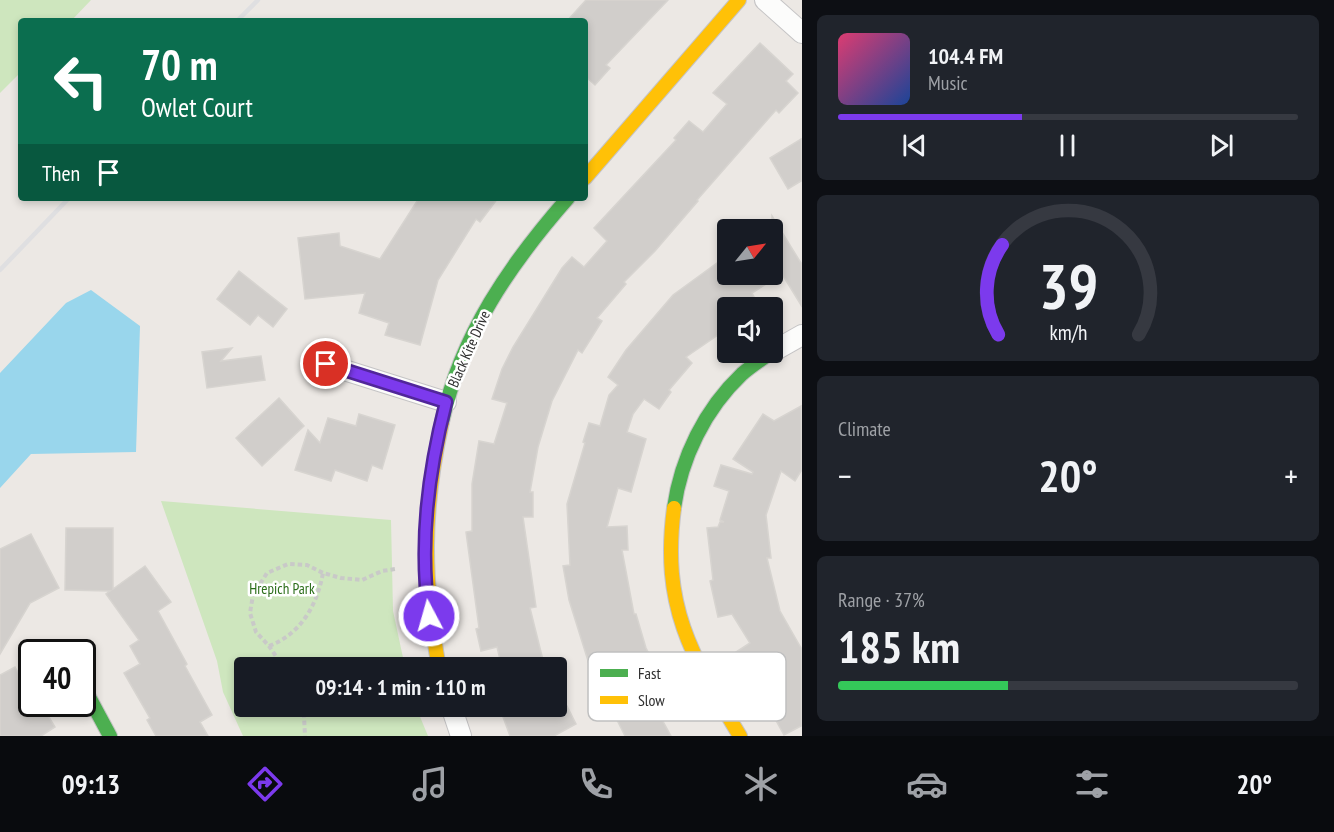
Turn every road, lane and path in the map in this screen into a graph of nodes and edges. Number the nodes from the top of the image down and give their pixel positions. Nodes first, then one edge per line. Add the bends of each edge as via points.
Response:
1 (739, 0) edge
2 (765, 0) edge
3 (801, 33) edge
4 (588, 175) edge
5 (565, 201) edge
6 (801, 335) edge
7 (783, 346) edge
8 (758, 363) edge
9 (326, 364) dead end
10 (446, 402) junction
11 (395, 569) dead end
12 (323, 573) junction
13 (270, 646) junction
14 (693, 652) edge
15 (277, 657) edge
16 (437, 657) edge
17 (96, 710) edge
18 (304, 717) edge
19 (455, 717) edge
20 (732, 721) edge
21 (110, 736) edge
22 (305, 736) edge
23 (461, 736) edge
24 (740, 736) edge

1 - 4 street
2 - 3 street
5 - 10 street, Black Kite Drive via 508,272 477,324
6 - 7 street
8 - 14 street via 719,399 687,456 676,494 670,567 676,606
9 - 10 street
10 - 16 street, Black Kite Drive via 427,498 424,541 426,595
11 - 12 path via 362,580
12 - 13 path via 312,611 280,642
12 - 13 path via 307,565 288,564 267,573 253,594 250,613 256,632
13 - 15 path
17 - 21 street
18 - 22 path
19 - 23 street
20 - 24 street

